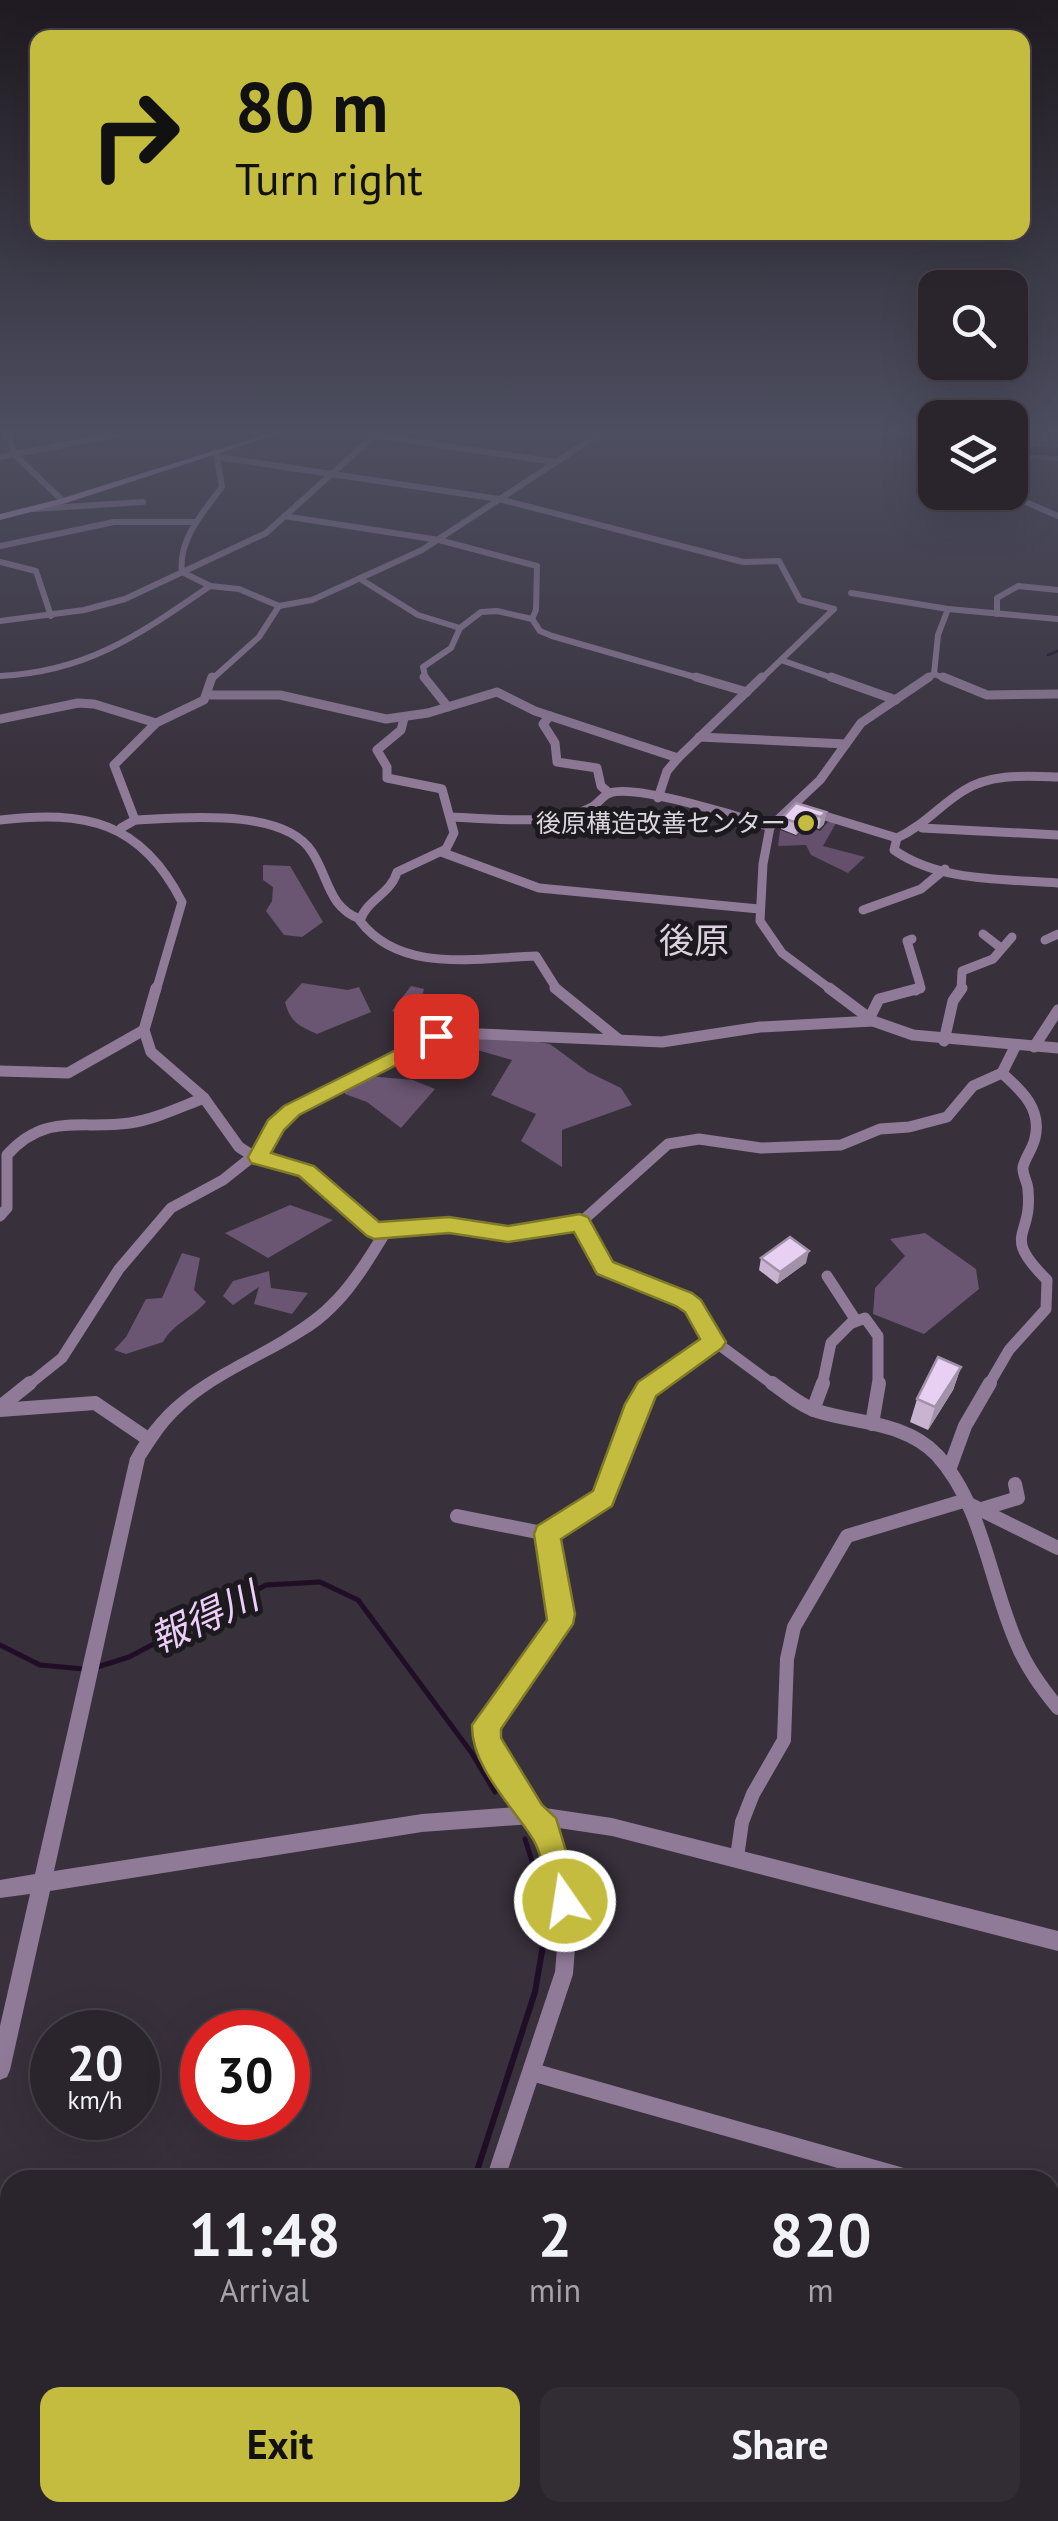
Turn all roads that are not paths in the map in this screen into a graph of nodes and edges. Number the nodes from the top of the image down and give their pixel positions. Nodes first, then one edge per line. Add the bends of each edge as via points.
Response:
1 (182, 552) edge
2 (226, 552) edge
3 (416, 552) edge
4 (482, 552) edge
5 (702, 552) edge
6 (0, 562) edge
7 (182, 572) junction
8 (362, 580) junction
9 (210, 586) junction
10 (1058, 590) edge
11 (850, 593) dead end
12 (279, 606) junction
13 (948, 610) junction
14 (996, 614) junction
15 (51, 616) junction
16 (532, 619) junction
17 (1058, 619) edge
18 (0, 621) edge
19 (460, 628) junction
20 (781, 660) junction
21 (934, 674) junction
22 (0, 676) edge
23 (746, 692) junction
24 (1058, 694) edge
25 (208, 695) junction
26 (896, 700) junction
27 (448, 706) junction
28 (550, 716) junction
29 (404, 718) junction
30 (0, 719) edge
31 (156, 723) junction
32 (699, 737) junction
33 (846, 744) junction
34 (678, 758) junction
35 (1058, 777) edge
36 (609, 793) junction
37 (658, 798) junction
38 (789, 806) junction
39 (452, 817) junction
40 (0, 820) edge
41 (135, 820) junction
42 (121, 828) junction
43 (770, 828) junction
44 (920, 828) junction
45 (1058, 836) edge
46 (897, 838) junction
47 (441, 852) junction
48 (945, 869) junction
49 (1058, 883) edge
50 (759, 909) junction
51 (863, 910) dead end
52 (360, 918) junction
53 (983, 934) dead end
54 (1058, 934) edge
55 (1012, 937) dead end
56 (912, 939) dead end
57 (1045, 940) dead end
58 (1001, 948) junction
59 (1058, 1010) edge
60 (871, 1020) junction
61 (144, 1030) junction
62 (618, 1039) junction
63 (944, 1041) junction
64 (1015, 1047) junction
65 (1034, 1047) junction
66 (1058, 1048) edge
67 (0, 1071) edge
68 (1002, 1073) junction
69 (204, 1098) junction
70 (255, 1156) junction
71 (0, 1216) edge
72 (580, 1222) junction
73 (386, 1230) junction
74 (827, 1276) dead end
75 (852, 1323) junction
76 (714, 1342) junction
77 (0, 1408) edge
78 (813, 1410) junction
79 (872, 1424) junction
80 (148, 1439) junction
81 (949, 1470) junction
82 (1015, 1484) dead end
83 (962, 1500) junction
84 (982, 1510) junction
85 (457, 1516) dead end
86 (547, 1534) junction
87 (1058, 1548) edge
88 (1058, 1708) edge
89 (532, 1815) junction
90 (737, 1857) junction
91 (40, 1885) junction
92 (0, 1889) edge
93 (1058, 1941) edge
94 (0, 2070) edge
95 (532, 2072) junction
96 (498, 2170) edge
97 (878, 2170) edge

1 - 7 street
2 - 7 street
3 - 8 street
4 - 16 street via 537,566
5 - 20 street via 783,563 800,600 834,609
6 - 15 street via 36,570
7 - 9 street
7 - 15 street via 124,599
8 - 12 street
8 - 19 street via 418,615
9 - 12 street
9 - 22 street via 91,660
10 - 14 street via 1018,586 996,598
11 - 13 street
12 - 25 street via 259,637 213,675
13 - 14 street
13 - 21 street
14 - 17 street
15 - 18 street
16 - 19 street via 486,612
16 - 23 street via 552,636
19 - 27 street via 451,648 422,672
20 - 23 street
20 - 26 street
21 - 24 street via 988,695
21 - 26 street
23 - 32 street
25 - 29 street via 280,696
25 - 31 street
26 - 33 street via 860,724
27 - 28 street via 497,692
27 - 29 street
28 - 34 street
28 - 36 street via 542,724 557,762 597,768
29 - 39 street via 401,730 377,750 387,778 442,789
30 - 31 street via 78,703
31 - 41 street via 114,765
32 - 33 street
32 - 34 street
33 - 38 street via 820,780
34 - 37 street
35 - 44 street via 1004,777 962,792
36 - 37 street
36 - 39 street via 579,813
37 - 43 street via 715,808
38 - 43 street
38 - 46 street
39 - 47 street via 452,840
40 - 42 street via 67,815
41 - 42 street
41 - 52 street via 186,818 291,832 308,846 341,909
42 - 61 street via 175,884 182,902
43 - 50 street
44 - 45 street
44 - 46 street
46 - 48 street via 894,850 901,857
47 - 50 street via 539,888
47 - 52 street via 397,872 387,894
48 - 49 street
48 - 51 street via 921,889
50 - 60 street via 763,929 782,953
52 - 62 street via 368,937 390,952 536,956 558,991
53 - 58 street
54 - 57 street
55 - 58 street
56 - 60 street via 907,950 920,990 880,998
58 - 63 street via 987,963 962,971
59 - 65 street
60 - 62 street via 760,1026 688,1040
60 - 63 street
61 - 67 street via 68,1073
61 - 69 street via 158,1060
62 - 70 street via 436,1036 292,1110
63 - 64 street
64 - 65 street
64 - 68 street
65 - 66 street
68 - 72 street via 972,1086 947,1117 880,1129 841,1145 761,1148 698,1139 668,1144
68 - 81 street via 1039,1118 1023,1168 1029,1192 1020,1237 1022,1254 1049,1290 1046,1309 1009,1350 965,1426
69 - 70 street via 228,1137
69 - 71 street via 126,1124 57,1123 27,1135 7,1155 8,1201
70 - 73 street via 306,1171 374,1230
70 - 77 street via 171,1208 62,1358
72 - 73 street via 508,1234 449,1225
72 - 76 street via 605,1268 693,1306
73 - 80 street via 339,1299 314,1321 178,1402
74 - 75 street via 853,1312
75 - 78 street via 832,1342
75 - 79 street via 874,1322 880,1336
76 - 78 street
76 - 86 street via 647,1389 603,1498
77 - 80 street via 95,1403
78 - 79 street
79 - 81 street via 922,1440
80 - 91 street via 128,1492
81 - 83 street
82 - 84 street via 1018,1498
83 - 84 street
83 - 88 street via 1022,1660
83 - 90 street via 847,1536 794,1628 784,1740 753,1794
84 - 87 street
85 - 86 street
86 - 89 street via 560,1624 487,1725 486,1741
89 - 90 street
89 - 91 street via 422,1823
89 - 95 street via 546,1828 560,1872 567,1936 564,1973
90 - 93 street
91 - 92 street
91 - 94 street
95 - 96 street
95 - 97 street

